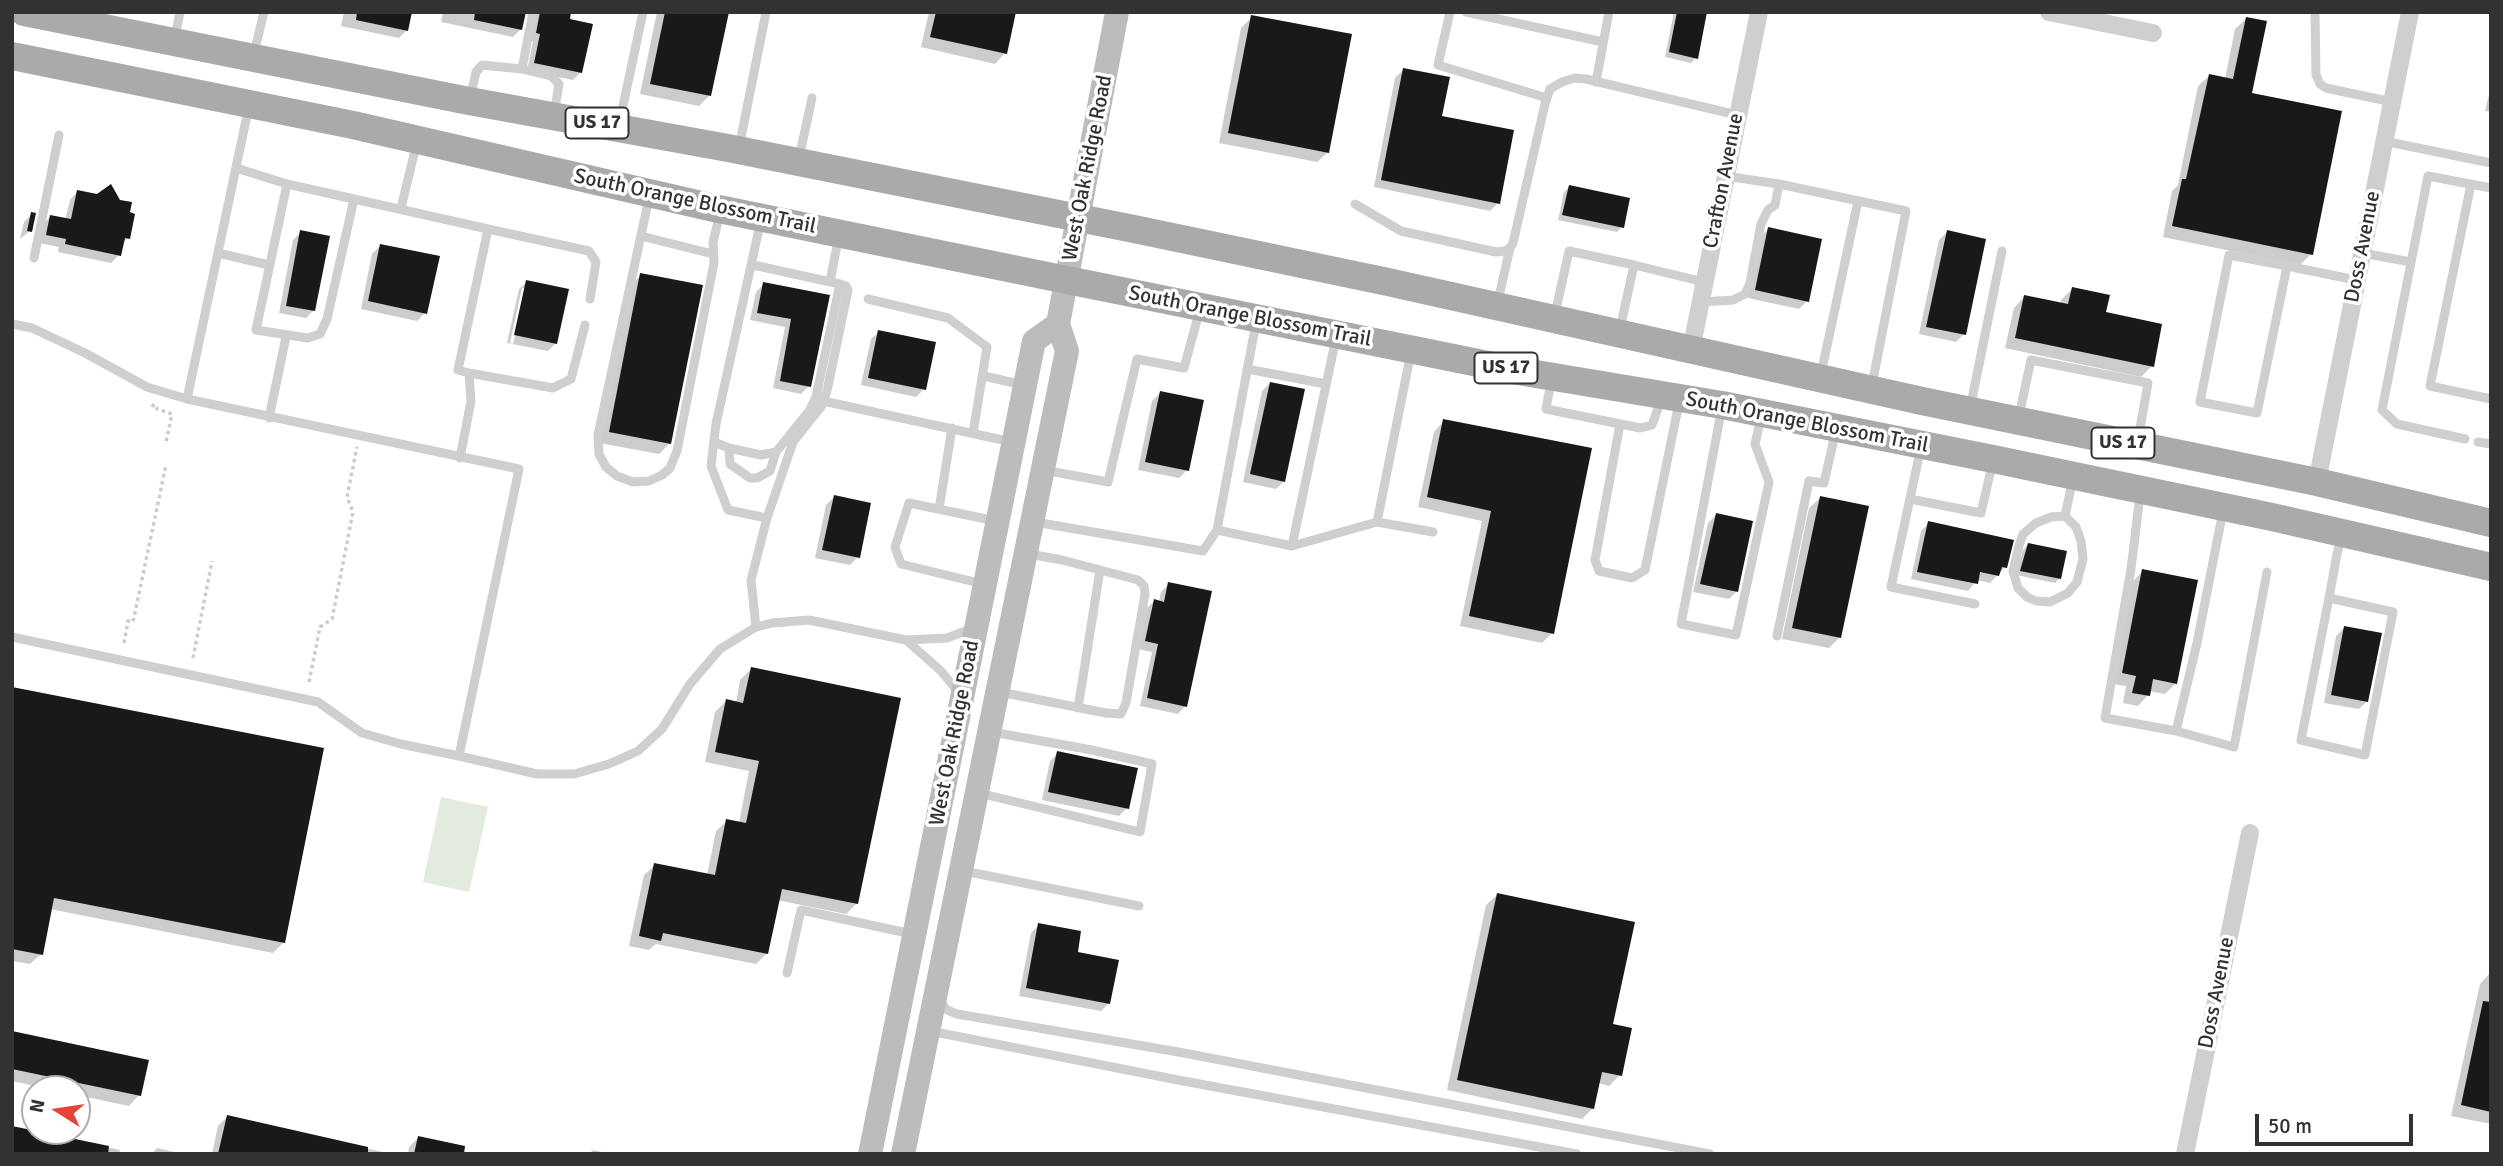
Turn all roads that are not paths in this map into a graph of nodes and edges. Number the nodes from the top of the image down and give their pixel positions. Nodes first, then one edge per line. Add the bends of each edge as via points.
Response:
1 (24, 12) edge
2 (180, 12) edge
3 (264, 12) edge
4 (533, 12) edge
5 (643, 12) edge
6 (766, 12) edge
7 (1117, 12) edge
8 (1450, 12) edge
9 (1466, 12) edge
10 (1609, 12) edge
11 (1759, 12) edge
12 (2049, 12) edge
13 (2315, 12) edge
14 (2410, 12) edge
15 (74, 17) edge
16 (2153, 33) dead end
17 (1603, 42) junction
18 (174, 43) junction
19 (12, 56) edge
20 (253, 58) junction
21 (522, 69) junction
22 (1596, 82) junction
23 (1547, 98) junction
24 (812, 99) dead end
25 (469, 101) junction
26 (2392, 102) junction
27 (250, 104) junction
28 (1737, 115) junction
29 (553, 116) junction
30 (619, 127) junction
31 (60, 135) dead end
32 (418, 139) junction
33 (2384, 141) junction
34 (739, 150) junction
35 (798, 162) junction
36 (2491, 163) edge
37 (236, 167) junction
38 (1725, 176) junction
39 (287, 184) junction
40 (1779, 184) junction
41 (2471, 184) junction
42 (2491, 188) edge
43 (650, 193) junction
44 (354, 199) junction
45 (1858, 201) junction
46 (1355, 204) dead end
47 (401, 208) junction
48 (720, 209) junction
49 (761, 217) junction
50 (1079, 218) junction
51 (488, 229) junction
52 (840, 233) junction
53 (640, 236) junction
54 (1510, 248) junction
55 (2002, 251) dead end
56 (218, 253) junction
57 (2362, 253) junction
58 (713, 254) junction
59 (34, 258) dead end
60 (2411, 262) junction
61 (269, 265) junction
62 (752, 265) junction
63 (1634, 265) junction
64 (2287, 266) junction
65 (1067, 280) junction
66 (2356, 280) junction
67 (1704, 282) junction
68 (835, 283) junction
69 (590, 299) dead end
70 (868, 299) dead end
71 (1700, 302) junction
72 (1497, 306) junction
73 (1200, 307) junction
74 (1256, 318) junction
75 (1553, 319) junction
76 (12, 324) edge
77 (1058, 324) junction
78 (585, 325) dead end
79 (1336, 334) junction
80 (1619, 334) junction
81 (286, 337) junction
82 (1411, 349) junction
83 (1691, 350) junction
84 (1247, 369) junction
85 (469, 373) junction
86 (984, 376) junction
87 (1552, 376) junction
88 (1820, 378) junction
89 (1326, 384) junction
90 (1025, 385) junction
91 (1871, 390) junction
92 (1671, 397) junction
93 (187, 399) junction
94 (2491, 399) edge
95 (823, 401) junction
96 (1722, 405) junction
97 (1970, 411) junction
98 (1761, 414) junction
99 (269, 418) junction
100 (2018, 421) junction
101 (1620, 424) junction
102 (952, 428) junction
103 (1836, 428) junction
104 (973, 433) junction
105 (2465, 439) dead end
106 (1014, 442) junction
107 (2478, 442) dead end
108 (714, 443) junction
109 (2491, 444) edge
110 (1921, 445) junction
111 (2137, 445) junction
112 (729, 448) junction
113 (776, 452) junction
114 (460, 458) junction
115 (1993, 459) junction
116 (1042, 470) junction
117 (2073, 476) junction
118 (2317, 482) junction
119 (2140, 490) junction
120 (1910, 499) junction
121 (2223, 507) junction
122 (939, 509) junction
123 (2065, 516) junction
124 (2272, 517) junction
125 (767, 518) junction
126 (1031, 521) junction
127 (997, 522) junction
128 (1377, 522) junction
129 (2491, 523) edge
130 (1217, 530) junction
131 (1433, 532) dead end
132 (2342, 533) junction
133 (1292, 545) junction
134 (1025, 554) junction
135 (2491, 567) edge
136 (1100, 570) junction
137 (2267, 572) dead end
138 (985, 584) junction
139 (2329, 598) junction
140 (1975, 604) dead end
141 (756, 627) junction
142 (976, 628) junction
143 (1777, 636) dead end
144 (12, 637) edge
145 (906, 640) junction
146 (999, 692) junction
147 (962, 697) junction
148 (1078, 708) junction
149 (2176, 731) junction
150 (990, 732) junction
151 (458, 756) junction
152 (977, 793) junction
153 (937, 820) junction
154 (2250, 833) dead end
155 (962, 870) junction
156 (1139, 906) dead end
157 (914, 935) junction
158 (787, 973) dead end
159 (936, 995) junction
160 (928, 1030) junction
161 (870, 1154) edge
162 (903, 1154) edge
163 (1577, 1154) edge
164 (1710, 1154) edge
165 (2185, 1154) edge

1 - 15 main road, South Orange Blossom Trail / US 17
2 - 18 lane
3 - 20 lane
4 - 21 lane
5 - 30 lane
6 - 34 lane
7 - 50 street, West Oak Ridge Road
8 - 23 lane via 1438,65
9 - 17 lane
10 - 17 lane
11 - 28 street, Crafton Avenue
12 - 16 street
13 - 26 lane via 2320,84
14 - 26 street, Doss Avenue
15 - 18 main road, South Orange Blossom Trail / US 17
17 - 22 lane
18 - 20 main road, South Orange Blossom Trail / US 17
19 - 27 main road, South Orange Blossom Trail / US 17
20 - 25 main road, South Orange Blossom Trail / US 17
21 - 25 lane via 482,65
21 - 29 lane via 551,76 559,84
22 - 23 lane via 1574,78 1550,89
22 - 28 lane
23 - 54 lane
24 - 35 lane
25 - 29 main road, South Orange Blossom Trail / US 17
26 - 33 street, Doss Avenue
27 - 32 main road, South Orange Blossom Trail / US 17
27 - 37 lane
28 - 38 street, Crafton Avenue
29 - 30 main road, South Orange Blossom Trail / US 17
30 - 34 main road, South Orange Blossom Trail / US 17
31 - 59 lane
32 - 43 main road, South Orange Blossom Trail / US 17
32 - 47 lane
33 - 36 lane
33 - 57 street, Doss Avenue
34 - 35 main road, South Orange Blossom Trail / US 17
35 - 50 main road, South Orange Blossom Trail / US 17
37 - 39 lane
37 - 56 lane
38 - 40 lane
38 - 67 street, Crafton Avenue
39 - 44 lane
39 - 61 lane
40 - 45 lane
40 - 71 lane via 1775,205 1761,224 1745,294 1732,300
41 - 42 lane
41 - 60 lane via 2428,176
41 - 94 lane via 2430,386
43 - 48 main road, South Orange Blossom Trail / US 17
43 - 53 lane
44 - 47 lane
44 - 81 lane via 320,334
45 - 88 lane
45 - 91 lane via 1906,211
46 - 54 lane via 1401,231 1496,252
47 - 51 lane
48 - 49 main road, South Orange Blossom Trail / US 17
48 - 58 lane
49 - 52 main road, South Orange Blossom Trail / US 17
49 - 62 lane
50 - 65 street, West Oak Ridge Road
50 - 72 main road, South Orange Blossom Trail / US 17
51 - 69 lane via 589,251 596,261
51 - 85 lane via 458,370
52 - 65 main road, South Orange Blossom Trail / US 17
52 - 68 lane
53 - 58 lane
53 - 58 lane via 598,435 599,454 606,467 633,482 662,475 677,451
54 - 72 lane
55 - 97 lane
56 - 61 lane
56 - 93 lane
57 - 60 lane
57 - 66 street, Doss Avenue
60 - 105 lane via 2382,410 2397,424
61 - 81 lane via 256,330
62 - 68 lane
62 - 108 lane
63 - 67 lane
63 - 75 lane via 1569,251
63 - 80 lane
64 - 64 lane via 2229,255 2200,402 2256,413
64 - 66 lane
65 - 73 main road, South Orange Blossom Trail / US 17
65 - 77 street, West Oak Ridge Road
66 - 118 street, Doss Avenue
67 - 71 street, Crafton Avenue
68 - 95 lane via 848,290
68 - 113 lane via 816,397
70 - 86 lane via 948,318 987,348
71 - 83 street, Crafton Avenue
72 - 75 main road, South Orange Blossom Trail / US 17
73 - 74 main road, South Orange Blossom Trail / US 17
73 - 116 lane via 1184,368 1137,359 1108,482
74 - 79 main road, South Orange Blossom Trail / US 17
74 - 84 lane
75 - 80 main road, South Orange Blossom Trail / US 17
76 - 93 lane via 42,333 147,387
77 - 90 street, West Oak Ridge Road via 1034,341
77 - 116 street, West Oak Ridge Road via 1067,351
78 - 85 lane via 571,379 554,388
79 - 82 main road, South Orange Blossom Trail / US 17
79 - 89 lane
80 - 83 main road, South Orange Blossom Trail / US 17
81 - 99 lane
82 - 87 main road, South Orange Blossom Trail / US 17
82 - 128 lane
83 - 88 main road, South Orange Blossom Trail / US 17
84 - 89 lane
84 - 130 lane
85 - 114 lane via 471,401
86 - 90 lane
86 - 104 lane
87 - 92 main road, South Orange Blossom Trail / US 17
87 - 101 lane via 1546,409
88 - 91 main road, South Orange Blossom Trail / US 17
89 - 133 lane
90 - 106 street, West Oak Ridge Road
91 - 97 main road, South Orange Blossom Trail / US 17
92 - 96 main road, South Orange Blossom Trail / US 17
92 - 101 lane via 1652,425
92 - 101 lane via 1645,570 1632,578 1599,571 1595,560
93 - 99 lane
95 - 102 lane
95 - 125 lane via 793,442
96 - 98 main road, South Orange Blossom Trail / US 17
96 - 98 lane via 1681,624 1736,635 1769,482 1755,444
97 - 100 main road, South Orange Blossom Trail / US 17
98 - 103 main road, South Orange Blossom Trail / US 17
99 - 114 lane
100 - 111 main road, South Orange Blossom Trail / US 17
100 - 111 lane via 2031,360 2148,383
102 - 104 lane
102 - 122 lane
103 - 110 main road, South Orange Blossom Trail / US 17
103 - 143 lane via 1824,483 1809,481
104 - 106 lane
106 - 127 street, West Oak Ridge Road
107 - 109 lane
108 - 112 lane
108 - 125 lane via 711,466 727,510
110 - 115 main road, South Orange Blossom Trail / US 17
110 - 120 lane
111 - 118 main road, South Orange Blossom Trail / US 17
112 - 113 lane via 761,455
112 - 113 lane via 730,464 750,478 771,471
114 - 151 lane via 519,470
115 - 117 main road, South Orange Blossom Trail / US 17
115 - 120 lane via 1981,513
116 - 126 street, West Oak Ridge Road
117 - 119 main road, South Orange Blossom Trail / US 17
117 - 123 lane
118 - 124 main road via 2303,502
118 - 129 main road, South Orange Blossom Trail / US 17
119 - 121 main road, South Orange Blossom Trail / US 17
119 - 149 lane via 2105,718
120 - 140 lane via 1891,587
121 - 124 main road, South Orange Blossom Trail / US 17
121 - 149 lane
122 - 127 lane
122 - 138 lane via 909,503 895,547 901,564
123 - 123 lane via 2081,541 2084,559 2077,582 2050,602 2036,601 2018,587 2013,571 2023,534 2036,523
124 - 132 main road, South Orange Blossom Trail / US 17
125 - 141 lane via 751,580
126 - 130 lane via 1203,551
126 - 134 street, West Oak Ridge Road
127 - 138 street, West Oak Ridge Road
128 - 131 lane
128 - 133 lane
130 - 133 lane
132 - 135 main road, South Orange Blossom Trail / US 17
132 - 139 lane
134 - 136 lane
134 - 146 street, West Oak Ridge Road
136 - 148 lane
136 - 148 lane via 1138,580 1145,594 1121,714
137 - 149 lane via 2234,747
138 - 142 street, West Oak Ridge Road
139 - 139 lane via 2301,740 2365,755 2393,611
141 - 145 lane via 809,620
141 - 151 lane via 720,649 690,684 662,729 638,751 609,764 574,774 537,774
142 - 145 lane via 947,638
142 - 147 street, West Oak Ridge Road
144 - 151 lane via 318,702 362,733
145 - 147 lane
146 - 148 lane
146 - 150 street, West Oak Ridge Road
147 - 153 street, West Oak Ridge Road
150 - 152 street, West Oak Ridge Road
150 - 152 lane via 1152,764 1140,832
152 - 155 street, West Oak Ridge Road
153 - 157 street, West Oak Ridge Road
153 - 160 street via 943,853 914,1005 917,1025
154 - 165 street, Doss Avenue
155 - 156 lane
155 - 159 street, West Oak Ridge Road
157 - 158 lane via 801,910
157 - 161 street, West Oak Ridge Road
159 - 160 street, West Oak Ridge Road
159 - 164 lane via 947,1010 957,1014
160 - 162 street, West Oak Ridge Road
160 - 163 lane

